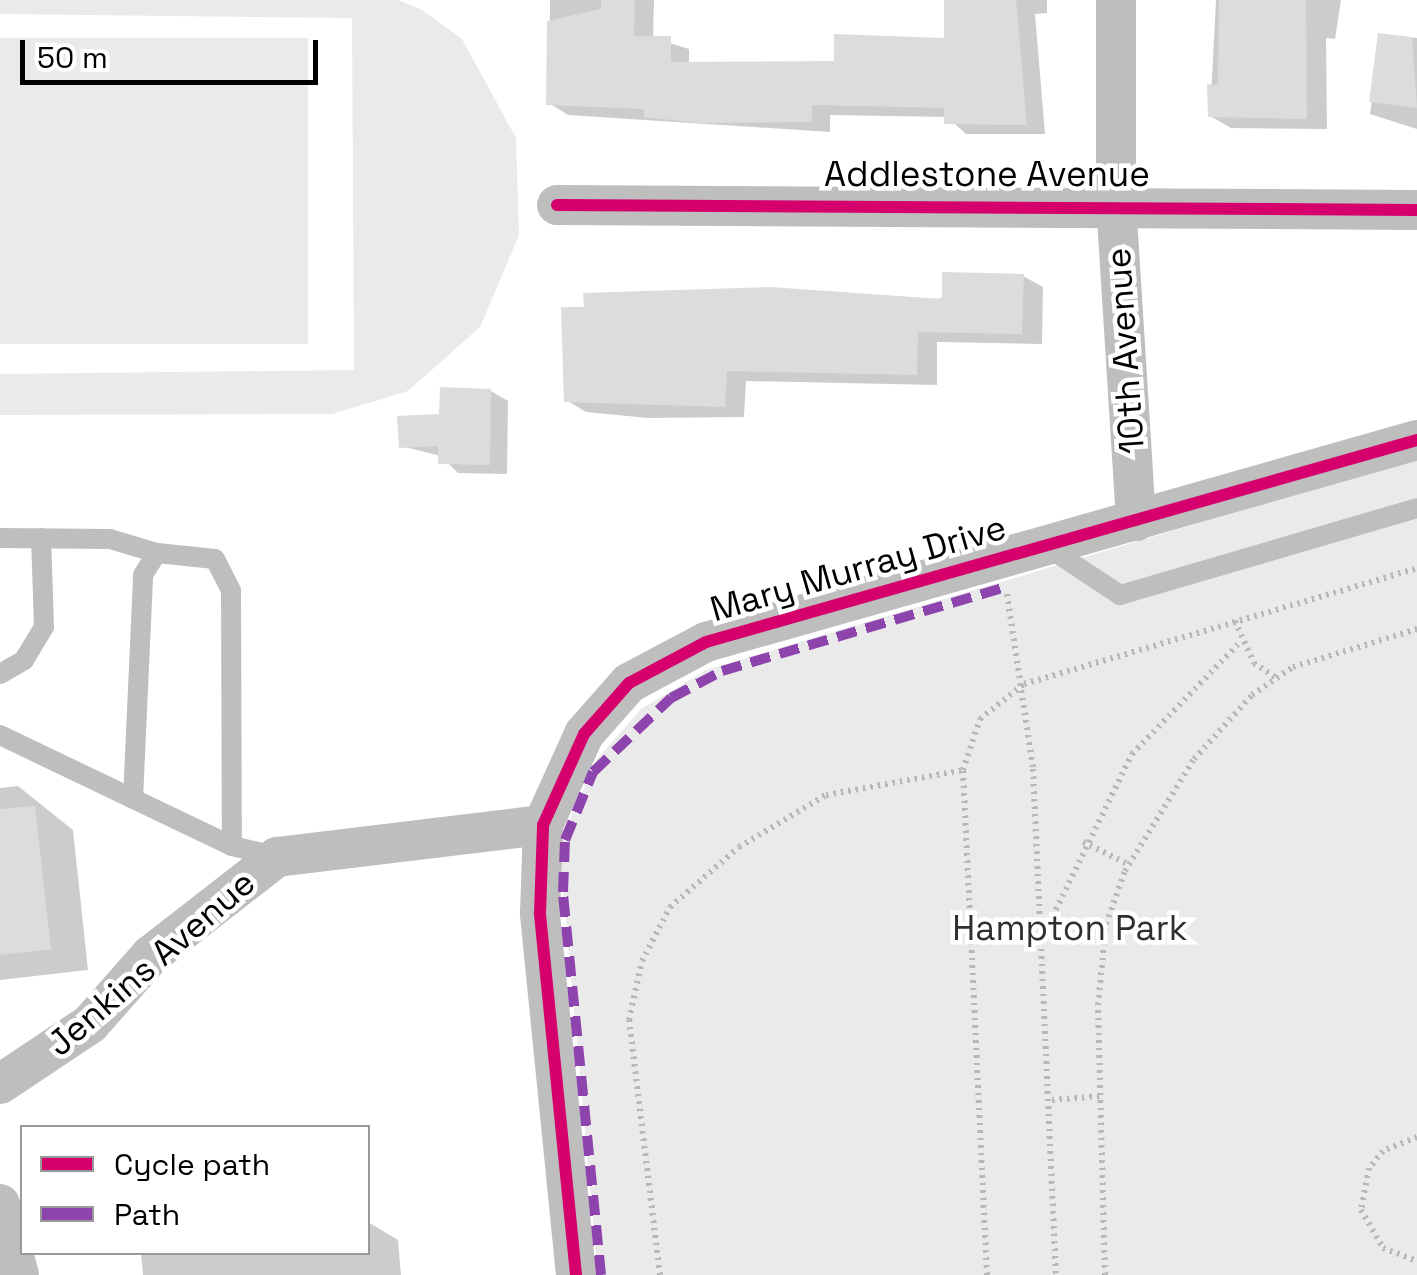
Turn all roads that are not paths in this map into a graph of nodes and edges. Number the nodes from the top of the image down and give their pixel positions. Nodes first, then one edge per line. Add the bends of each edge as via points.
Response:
1 (1116, 0) edge
2 (1116, 202) junction
3 (557, 205) dead end
4 (1417, 210) edge
5 (1417, 440) edge
6 (1417, 508) edge
7 (1136, 521) junction
8 (0, 538) edge
9 (41, 538) junction
10 (1046, 546) junction
11 (156, 553) junction
12 (0, 674) edge
13 (0, 735) edge
14 (133, 798) junction
15 (543, 825) junction
16 (232, 846) junction
17 (278, 857) junction
18 (0, 1084) edge
19 (0, 1204) edge
20 (19, 1275) edge
21 (576, 1275) edge

1 - 2 street, 10th Avenue
2 - 3 street, Addlestone Avenue
2 - 4 street, Addlestone Avenue
2 - 7 street, 10th Avenue
5 - 7 street, Mary Murray Drive
6 - 10 lane via 1120,594
7 - 10 street, Mary Murray Drive
8 - 9 lane
9 - 11 lane via 110,539
9 - 12 lane via 44,627 24,660
10 - 15 street, Mary Murray Drive via 706,642 629,683 584,734
11 - 14 lane via 142,575
11 - 16 lane via 216,558 231,590
13 - 14 lane
14 - 16 lane
15 - 17 street, Jenkins Avenue
15 - 21 street, Mary Murray Drive via 540,913
16 - 17 lane
17 - 18 street, Jenkins Avenue via 152,955 90,1024
19 - 20 street via 14,1227

